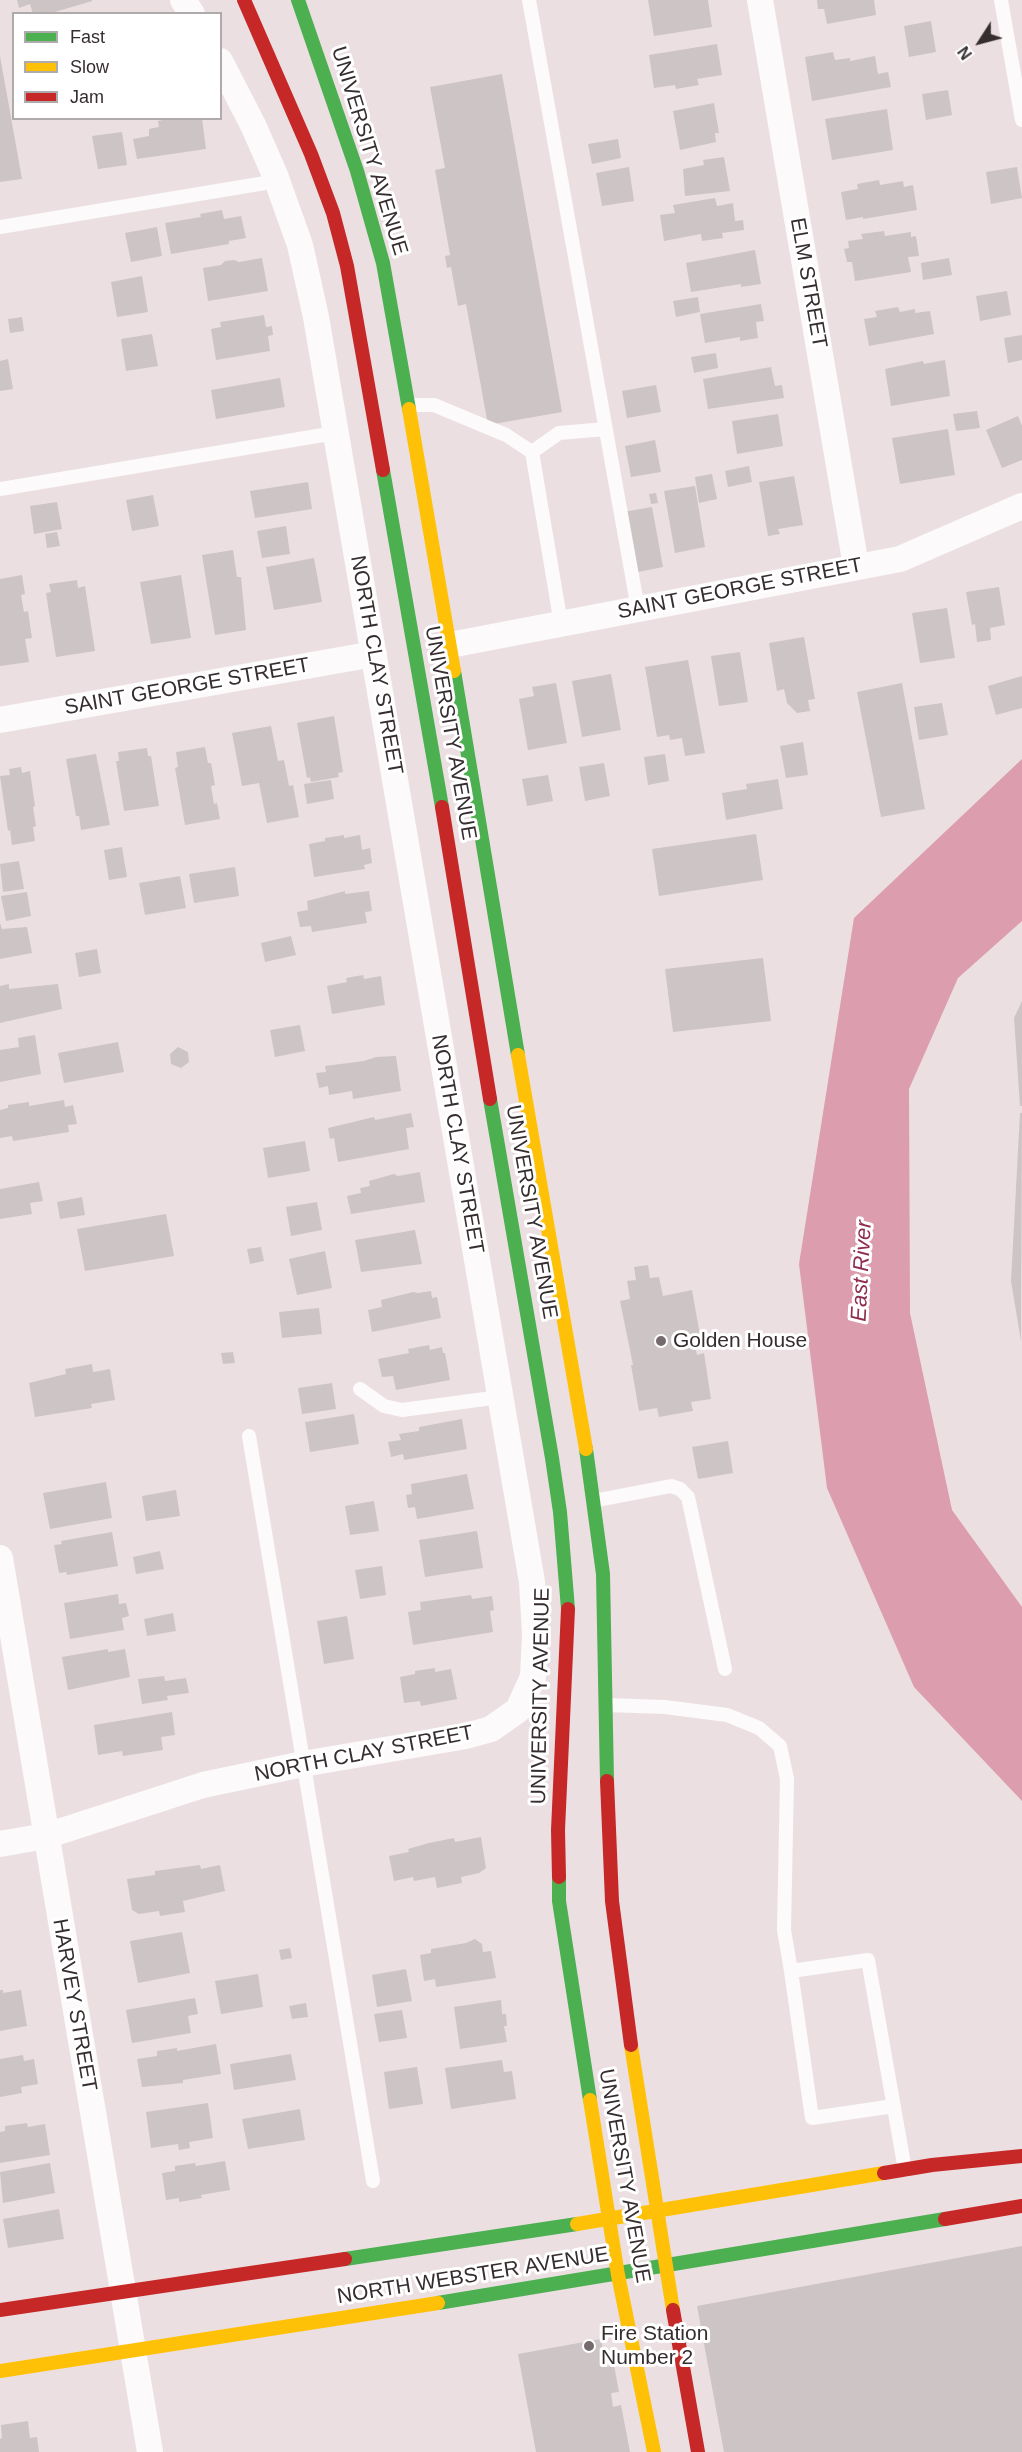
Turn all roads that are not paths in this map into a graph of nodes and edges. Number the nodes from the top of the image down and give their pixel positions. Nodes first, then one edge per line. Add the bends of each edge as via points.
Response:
1 (244, 0) edge
2 (298, 0) edge
3 (529, 0) edge
4 (760, 0) edge
5 (1001, 0) edge
6 (222, 65) edge
7 (1022, 120) edge
8 (277, 181) junction
9 (0, 227) edge
10 (408, 405) junction
11 (606, 429) junction
12 (335, 432) junction
13 (532, 452) junction
14 (0, 489) edge
15 (1022, 506) edge
16 (856, 567) junction
17 (638, 609) junction
18 (561, 624) junction
19 (450, 645) junction
20 (374, 654) junction
21 (0, 720) edge
22 (360, 1389) dead end
23 (500, 1397) junction
24 (249, 1436) dead end
25 (593, 1501) junction
26 (0, 1558) edge
27 (725, 1669) dead end
28 (606, 1705) junction
29 (303, 1764) junction
30 (46, 1836) junction
31 (0, 1844) edge
32 (791, 1971) junction
33 (894, 2106) junction
34 (1022, 2156) edge
35 (905, 2170) junction
36 (373, 2181) dead end
37 (1022, 2206) edge
38 (657, 2212) junction
39 (609, 2219) junction
40 (665, 2267) junction
41 (618, 2275) junction
42 (123, 2290) junction
43 (0, 2310) edge
44 (132, 2350) junction
45 (0, 2371) edge
46 (150, 2452) edge
47 (654, 2452) edge
48 (698, 2452) edge

1 - 39 main road, UNIVERSITY AVENUE via 311,153 347,267 552,1458 568,1613 558,1830 559,1900
2 - 10 main road, UNIVERSITY AVENUE via 357,171 383,263
3 - 11 lane
4 - 16 street, ELM STREET
5 - 7 lane
6 - 8 street, NORTH CLAY STREET
8 - 9 lane
8 - 12 street, NORTH CLAY STREET via 300,245
10 - 13 lane via 434,405 506,435
10 - 19 main road, UNIVERSITY AVENUE
11 - 13 lane via 559,433
11 - 17 lane
12 - 14 lane
12 - 20 street, NORTH CLAY STREET
13 - 18 lane
15 - 16 street, SAINT GEORGE STREET via 900,559
16 - 17 street, SAINT GEORGE STREET
17 - 18 street, SAINT GEORGE STREET
18 - 19 street, SAINT GEORGE STREET
19 - 25 main road, UNIVERSITY AVENUE
20 - 21 street, SAINT GEORGE STREET
20 - 23 street, NORTH CLAY STREET
22 - 23 lane via 384,1406 402,1410
23 - 29 street, NORTH CLAY STREET via 532,1582 535,1634 533,1677 518,1710 491,1729 466,1736
24 - 29 lane
25 - 27 lane via 671,1486 688,1497
25 - 28 main road, UNIVERSITY AVENUE via 603,1574
26 - 30 street, HARVEY STREET
28 - 32 lane via 727,1715 759,1728 780,1746 787,1779 784,1930
28 - 38 main road, UNIVERSITY AVENUE via 613,1912
29 - 30 street, NORTH CLAY STREET via 203,1785
29 - 36 lane
30 - 31 street, NORTH CLAY STREET
30 - 42 street, HARVEY STREET
32 - 33 lane via 868,1960
32 - 33 lane via 812,2118
33 - 35 lane
34 - 35 main road, NORTH WEBSTER AVENUE
35 - 38 main road, NORTH WEBSTER AVENUE
37 - 40 main road, NORTH WEBSTER AVENUE
38 - 39 main road, NORTH WEBSTER AVENUE
38 - 40 main road, UNIVERSITY AVENUE
39 - 41 main road, UNIVERSITY AVENUE
39 - 42 main road, NORTH WEBSTER AVENUE
40 - 41 main road, NORTH WEBSTER AVENUE
40 - 48 main road, UNIVERSITY AVENUE
41 - 44 main road, NORTH WEBSTER AVENUE
41 - 47 main road, UNIVERSITY AVENUE
42 - 43 main road, NORTH WEBSTER AVENUE
42 - 44 street, HARVEY STREET
44 - 45 main road, NORTH WEBSTER AVENUE
44 - 46 street, HARVEY STREET

